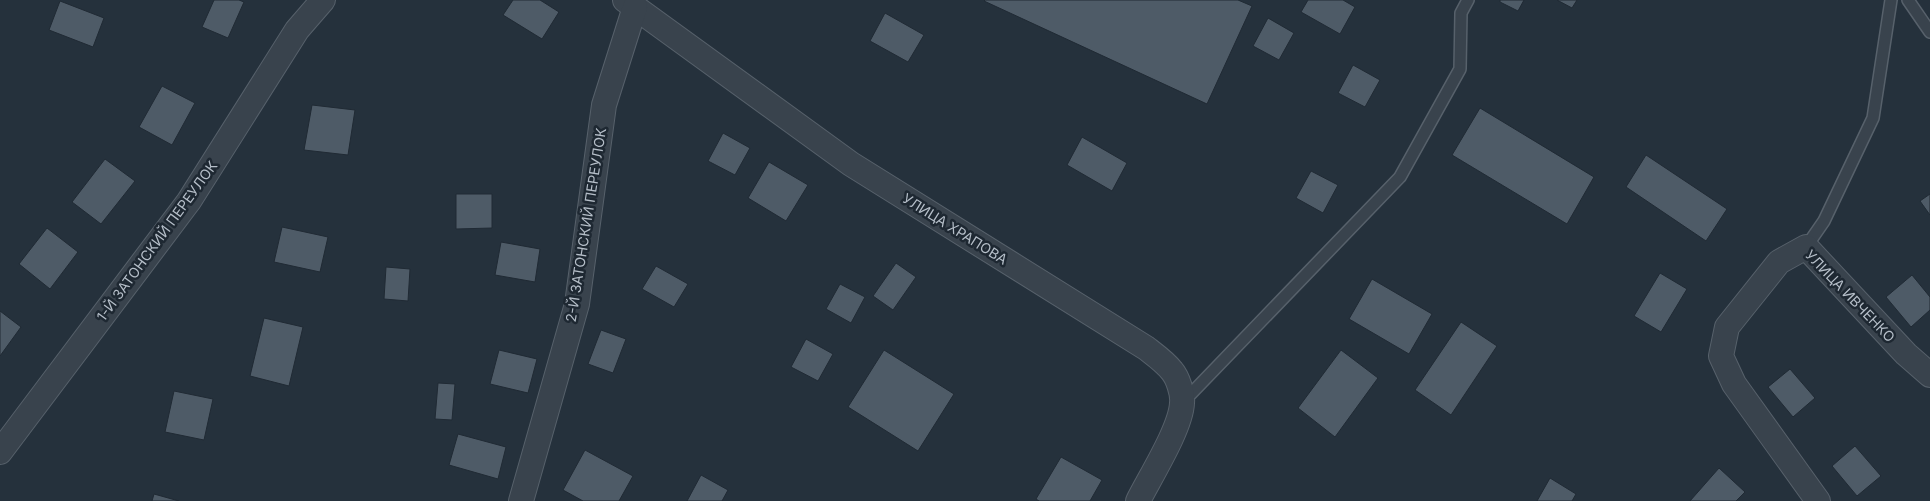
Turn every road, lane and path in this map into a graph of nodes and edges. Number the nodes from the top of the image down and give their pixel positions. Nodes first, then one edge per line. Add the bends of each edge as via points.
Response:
1 (323, 0) edge
2 (1468, 0) edge
3 (1891, 0) edge
4 (1908, 0) edge
5 (630, 4) edge
6 (1930, 32) edge
7 (1806, 247) junction
8 (1930, 375) edge
9 (1183, 402) junction
10 (0, 452) edge
11 (521, 501) edge
12 (1138, 501) edge
13 (1818, 501) edge

1 - 10 street, 1-Й ЗАТОНСКИЙ ПЕРЕУЛОК via 297,30 189,201
2 - 9 lane via 1461,13 1460,69 1400,177
3 - 7 lane via 1872,118 1824,221
4 - 6 lane
5 - 9 street, УЛИЦА ХРАПОВА via 850,164 1146,348 1174,372
5 - 11 street, 2-Й ЗАТОНСКИЙ ПЕРЕУЛОК via 604,105 577,304
7 - 8 street, УЛИЦА ИВЧЕНКО via 1906,354
7 - 13 street, УЛИЦА ИВЧЕНКО via 1779,262 1745,305 1728,327 1721,356 1734,384
9 - 12 street via 1179,421

